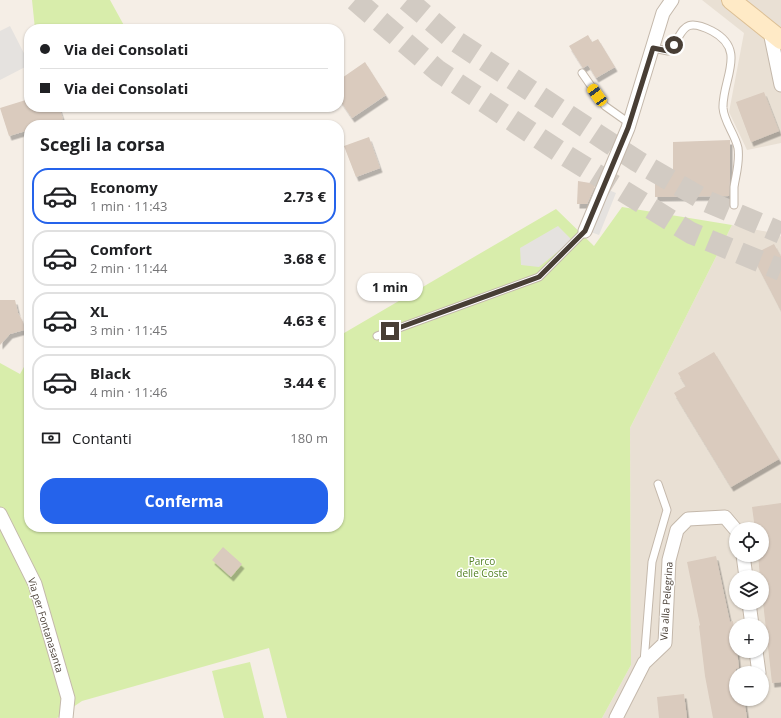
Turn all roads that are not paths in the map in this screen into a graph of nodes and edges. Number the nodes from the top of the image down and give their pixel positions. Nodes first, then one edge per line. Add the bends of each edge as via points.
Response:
1 (672, 0) edge
2 (731, 0) edge
3 (776, 36) edge
4 (653, 48) junction
5 (582, 74) dead end
6 (781, 85) edge
7 (629, 123) junction
8 (734, 205) dead end
9 (585, 231) joint
10 (377, 336) dead end
11 (658, 484) dead end
12 (0, 514) edge
13 (729, 522) edge
14 (644, 663) junction
15 (66, 718) edge
16 (616, 718) edge

1 - 4 street via 663,13
2 - 3 street
3 - 6 street
4 - 7 street
4 - 8 lane via 668,51 681,31 688,26 700,25 717,34 727,44 732,54 723,103 724,113 738,148
5 - 7 lane via 605,106
7 - 9 street
9 - 10 lane via 539,277
11 - 14 lane, Via alla Pelegrina via 667,510 652,562
12 - 15 street, Via per Fontanasanta via 35,584 68,698
13 - 14 street, Via alla Pelegrina via 725,517 688,519 676,530 669,560 665,643
14 - 16 street, Via alla Pelegrina

